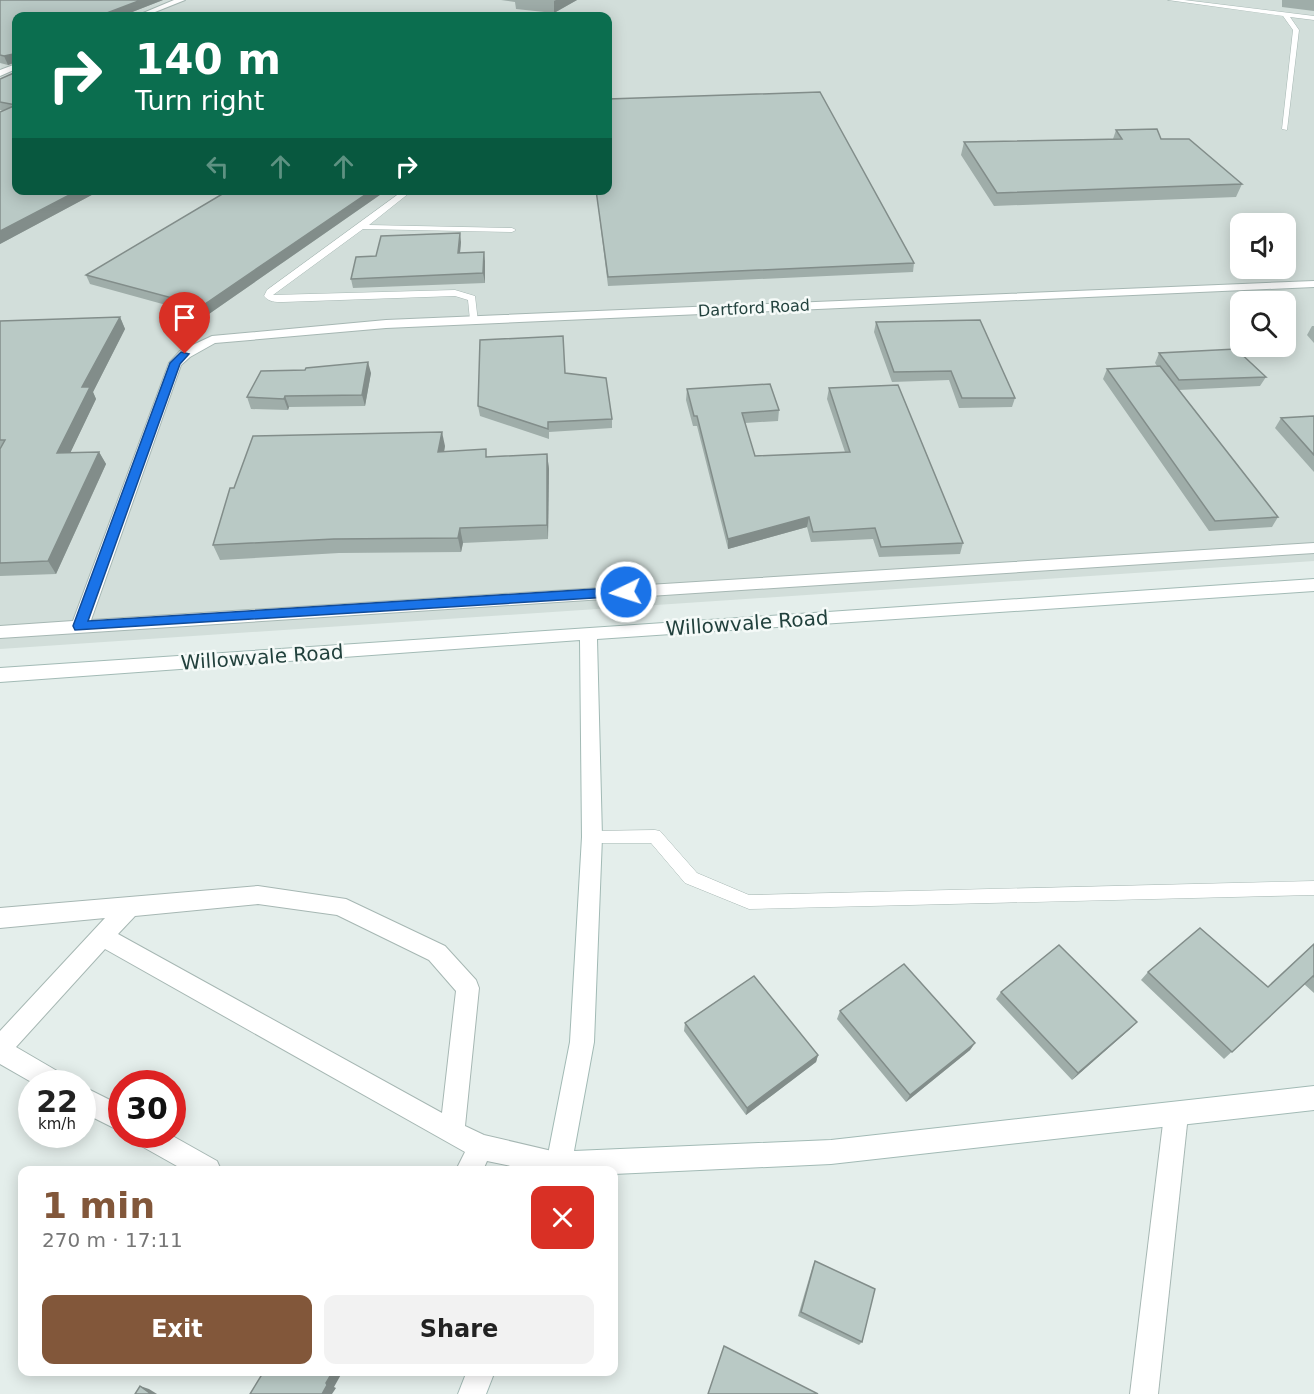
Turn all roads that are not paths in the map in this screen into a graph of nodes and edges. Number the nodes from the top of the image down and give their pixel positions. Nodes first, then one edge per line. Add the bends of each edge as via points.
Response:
1 (181, 0) edge
2 (1172, 0) edge
3 (150, 12) edge
4 (1285, 14) junction
5 (1314, 18) edge
6 (1285, 129) dead end
7 (403, 195) edge
8 (361, 227) junction
9 (512, 230) dead end
10 (1314, 284) edge
11 (475, 320) junction
12 (1314, 548) edge
13 (1314, 585) edge
14 (80, 626) junction
15 (0, 632) edge
16 (588, 633) junction
17 (0, 675) edge
18 (592, 837) junction
19 (1314, 888) edge
20 (128, 908) junction
21 (0, 918) edge
22 (102, 936) junction
23 (0, 1050) edge
24 (34, 1070) edge
25 (1314, 1098) edge
26 (1176, 1115) junction
27 (452, 1132) junction
28 (481, 1147) junction
29 (170, 1148) edge
30 (201, 1166) edge
31 (471, 1166) edge
32 (555, 1166) edge
33 (559, 1166) edge
34 (577, 1166) edge
35 (480, 1376) edge
36 (472, 1394) edge
37 (1144, 1394) edge

1 - 3 street
2 - 4 lane
4 - 5 lane
4 - 6 lane via 1296,30
7 - 8 lane
8 - 9 lane
8 - 11 lane via 268,296 283,299 455,293 472,298
10 - 11 street, Dartford Road
11 - 14 street, Dartford Road via 237,336 196,346 175,363
12 - 14 street
13 - 16 street, Willowvale Road
14 - 15 street
16 - 17 street, Willowvale Road
16 - 18 street
18 - 19 lane via 655,836 692,878 749,902
18 - 33 street via 582,1042
20 - 21 street
20 - 22 street
20 - 27 street via 258,895 339,906 438,953 468,988
22 - 23 street
22 - 27 street
23 - 24 street
25 - 26 street
26 - 34 street via 831,1152
26 - 37 street
27 - 28 street
28 - 31 street
28 - 32 street
29 - 30 street
35 - 36 street

